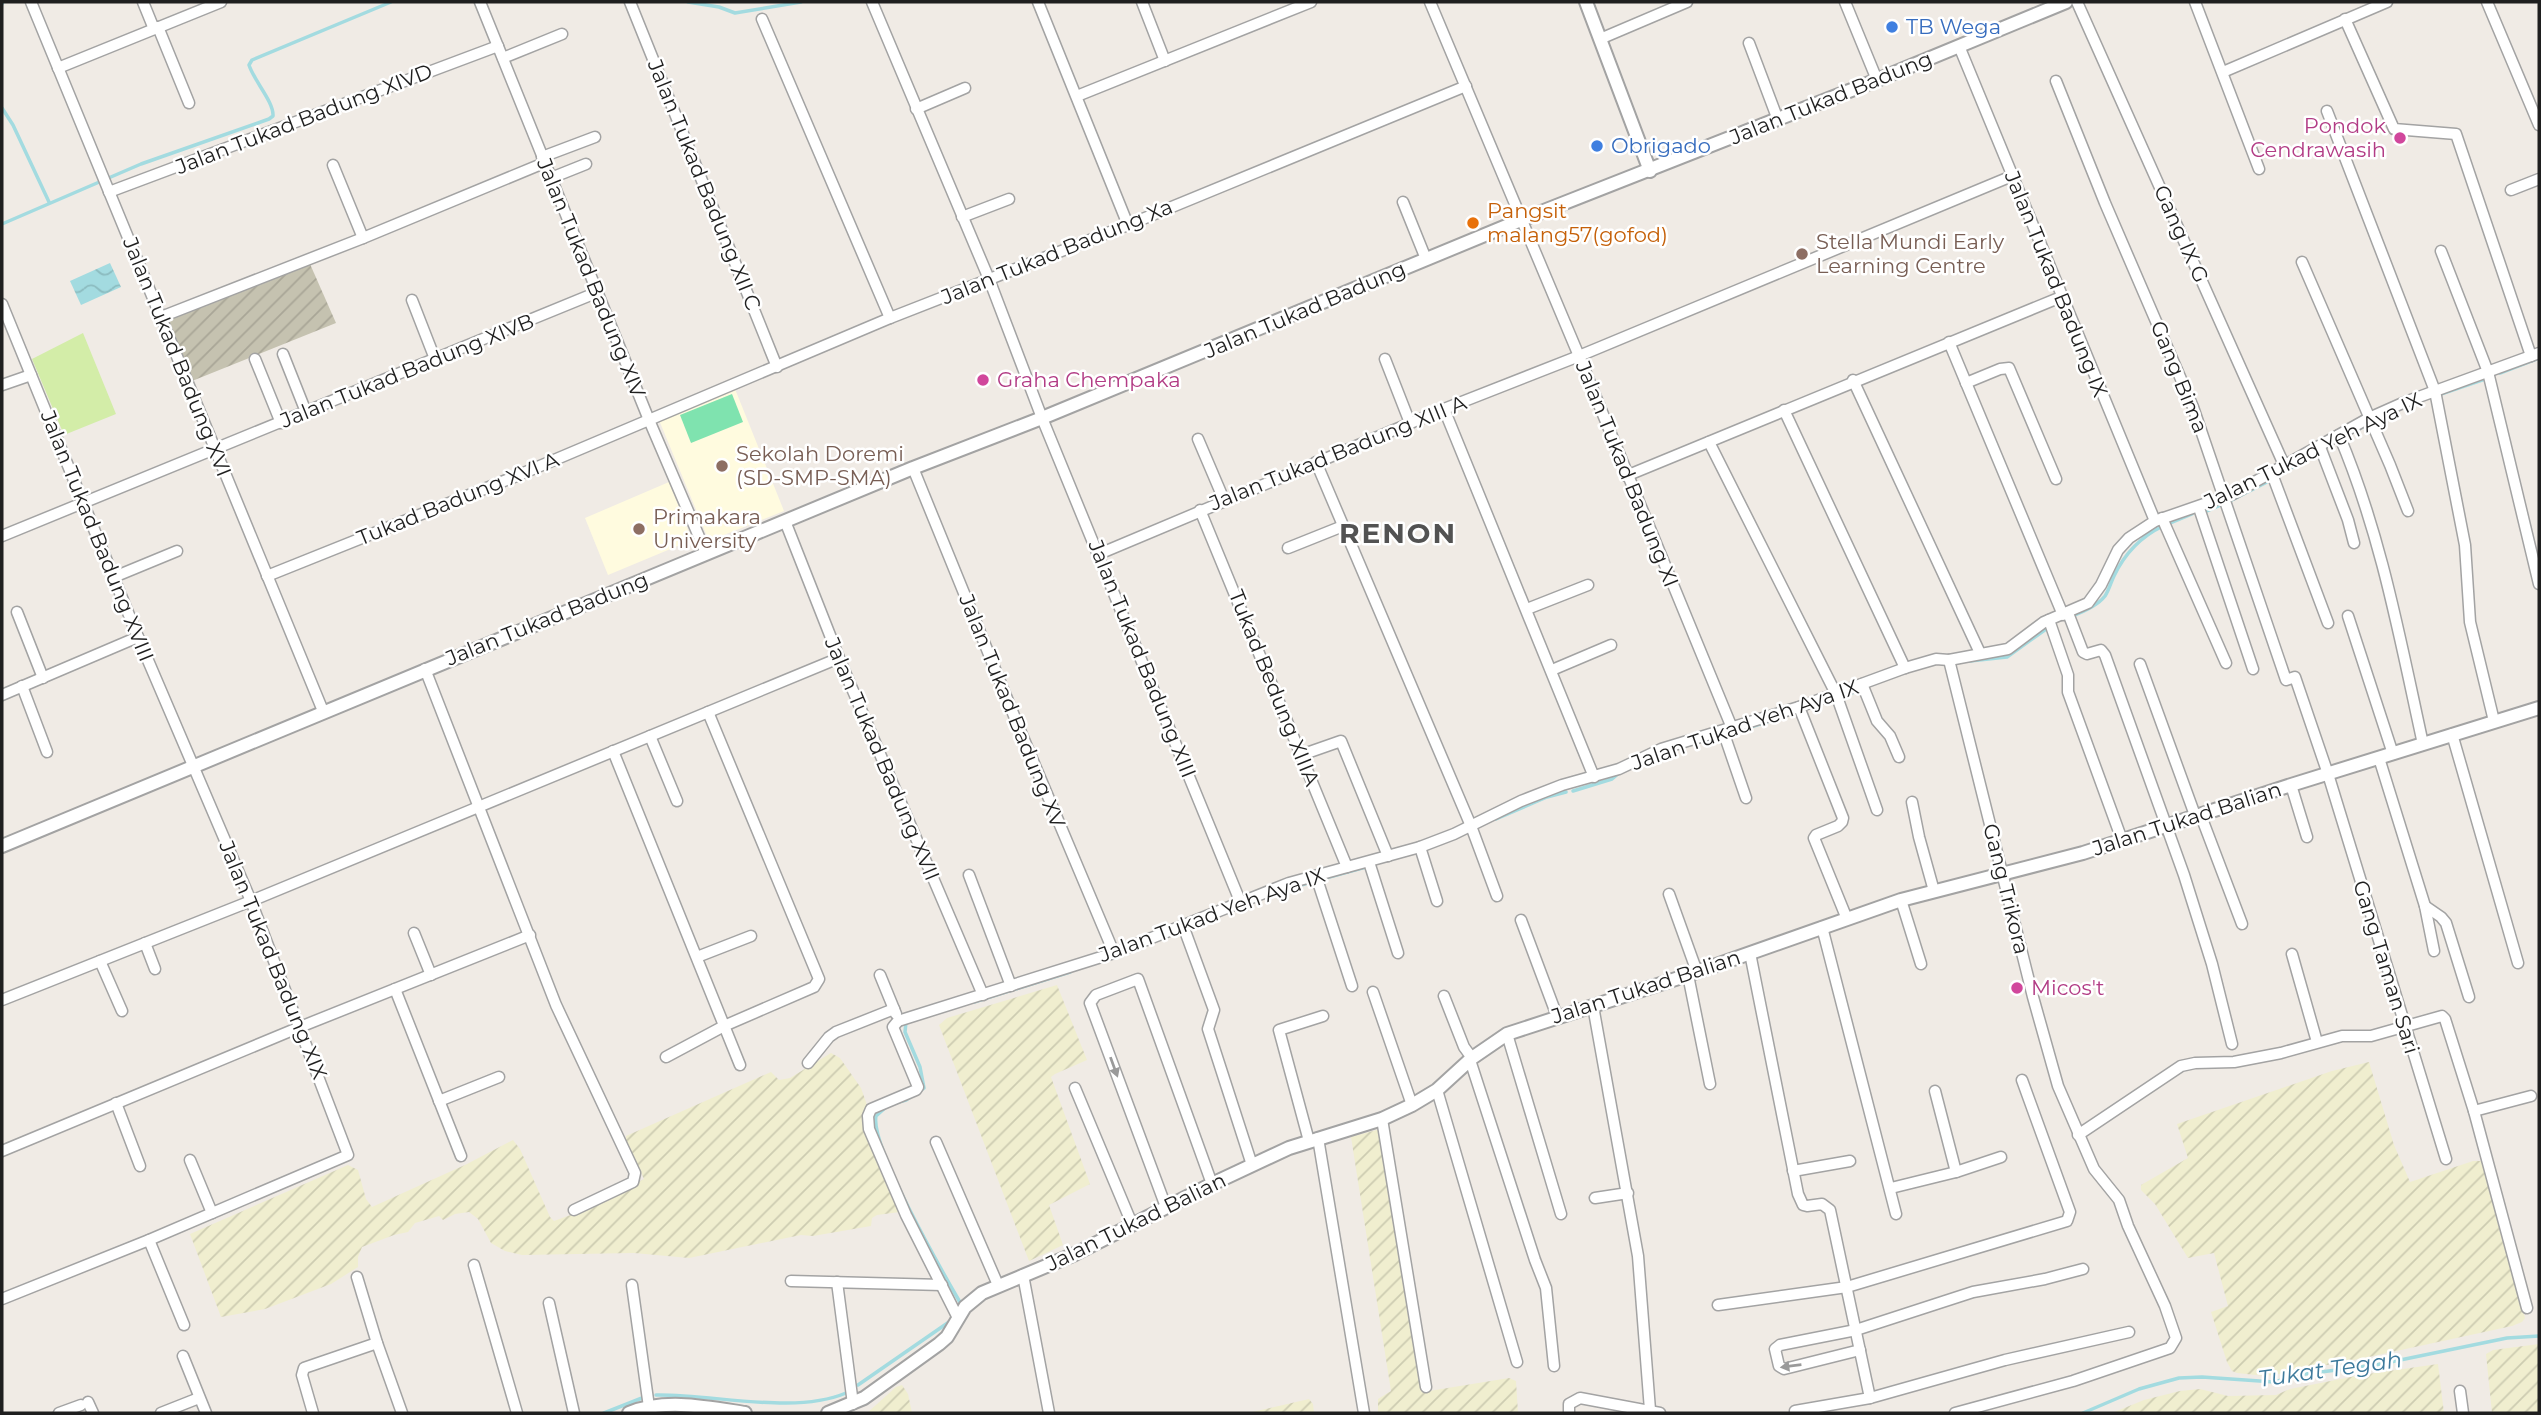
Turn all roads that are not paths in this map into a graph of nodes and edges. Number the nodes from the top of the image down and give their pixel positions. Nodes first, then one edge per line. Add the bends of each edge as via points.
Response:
1 (31, 2) edge
2 (143, 2) edge
3 (221, 2) edge
4 (480, 2) edge
5 (630, 2) edge
6 (872, 2) edge
7 (1038, 2) edge
8 (1142, 2) edge
9 (1311, 2) edge
10 (1430, 2) edge
11 (1586, 2) edge
12 (1687, 2) edge
13 (1845, 2) edge
14 (2066, 2) edge
15 (2077, 2) edge
16 (2195, 2) edge
17 (2388, 2) edge
18 (2487, 2) edge
19 (1291, 5) edge
20 (196, 6) edge
21 (762, 19) dead end
22 (2344, 19) junction
23 (156, 28) junction
24 (562, 33) dead end
25 (1600, 38) junction
26 (1749, 44) dead end
27 (498, 46) junction
28 (1959, 46) junction
29 (503, 58) junction
30 (1165, 61) junction
31 (58, 68) junction
32 (2223, 72) junction
33 (1877, 80) junction
34 (2056, 81) dead end
35 (1466, 86) junction
36 (965, 88) dead end
37 (1077, 96) junction
38 (190, 103) dead end
39 (916, 109) junction
40 (2327, 111) dead end
41 (1778, 120) junction
42 (2539, 125) edge
43 (595, 137) dead end
44 (543, 160) junction
45 (586, 164) dead end
46 (333, 165) dead end
47 (2259, 169) dead end
48 (1650, 171) junction
49 (2012, 176) junction
50 (551, 178) junction
51 (2539, 179) edge
52 (108, 188) junction
53 (2511, 190) dead end
54 (1009, 199) dead end
55 (1403, 202) dead end
56 (962, 217) junction
57 (1521, 220) junction
58 (1128, 225) junction
59 (363, 239) junction
60 (2441, 251) dead end
61 (1426, 259) junction
62 (2302, 262) dead end
63 (989, 279) junction
64 (598, 292) junction
65 (2061, 297) junction
66 (412, 300) dead end
67 (2, 304) edge
68 (161, 317) junction
69 (890, 318) junction
70 (1950, 342) junction
71 (283, 354) dead end
72 (2535, 355) edge
73 (1579, 356) junction
74 (255, 359) dead end
75 (435, 359) junction
76 (1385, 359) dead end
77 (777, 368) junction
78 (2488, 372) junction
79 (31, 375) junction
80 (1853, 380) junction
81 (1966, 383) junction
82 (2, 385) edge
83 (2435, 391) junction
84 (1444, 409) junction
85 (1784, 410) junction
86 (306, 412) junction
87 (1042, 418) junction
88 (2369, 418) junction
89 (649, 420) junction
90 (281, 423) junction
91 (1410, 424) junction
92 (2339, 435) junction
93 (1198, 439) dead end
94 (1709, 442) junction
95 (2320, 447) junction
96 (215, 450) junction
97 (1316, 462) junction
98 (2285, 467) junction
99 (913, 468) junction
100 (2272, 474) junction
101 (1626, 476) junction
102 (2056, 479) dead end
103 (2226, 497) junction
104 (1224, 500) junction
105 (83, 503) junction
106 (2199, 508) junction
107 (1200, 510) junction
108 (2408, 511) dead end
109 (2159, 519) junction
110 (785, 521) junction
111 (1343, 526) junction
112 (2, 536) edge
113 (2354, 543) dead end
114 (1288, 548) dead end
115 (177, 551) dead end
116 (706, 553) junction
117 (1099, 554) junction
118 (267, 576) junction
119 (114, 577) junction
120 (2539, 583) edge
121 (1588, 585) dead end
122 (1527, 609) junction
123 (17, 612) dead end
124 (2065, 614) junction
125 (2348, 616) dead end
126 (2049, 620) junction
127 (2328, 623) dead end
128 (138, 637) junction
129 (1611, 645) dead end
130 (1980, 653) junction
131 (839, 659) junction
132 (1949, 660) junction
133 (2226, 663) dead end
134 (2140, 664) dead end
135 (1905, 668) junction
136 (425, 669) junction
137 (2253, 669) dead end
138 (1552, 670) junction
139 (43, 678) junction
140 (2286, 680) joint
141 (1862, 684) junction
142 (22, 687) junction
143 (1836, 694) junction
144 (2, 695) edge
145 (1799, 707) junction
146 (2539, 708) edge
147 (323, 712) junction
148 (708, 712) junction
149 (2494, 721) junction
150 (1728, 730) junction
151 (2452, 734) junction
152 (650, 736) junction
153 (2423, 744) junction
154 (613, 751) junction
155 (47, 752) dead end
156 (2393, 754) junction
157 (1301, 755) junction
158 (1899, 757) dead end
159 (2379, 758) junction
160 (194, 766) junction
161 (2328, 774) junction
162 (1594, 777) junction
163 (2291, 785) junction
164 (1746, 798) dead end
165 (677, 801) dead end
166 (1912, 802) dead end
167 (480, 806) junction
168 (1877, 810) dead end
169 (2198, 817) junction
170 (1471, 826) junction
171 (2168, 827) junction
172 (2306, 837) dead end
173 (2122, 841) junction
174 (2, 846) edge
175 (1421, 850) junction
176 (1388, 856) junction
177 (1369, 862) junction
178 (1347, 867) junction
179 (2002, 874) junction
180 (970, 875) dead end
181 (1316, 876) junction
182 (1934, 891) junction
183 (1669, 894) dead end
184 (1497, 896) dead end
185 (1901, 900) junction
186 (251, 901) junction
187 (1240, 901) junction
188 (1437, 901) dead end
189 (2425, 906) junction
190 (1847, 919) junction
191 (1521, 920) dead end
192 (2242, 924) dead end
193 (1822, 927) junction
194 (1185, 931) dead end
195 (414, 933) dead end
196 (530, 935) junction
197 (751, 936) dead end
198 (145, 943) junction
199 (2434, 951) dead end
200 (1114, 953) junction
201 (1398, 953) dead end
202 (1750, 953) junction
203 (2292, 954) dead end
204 (697, 957) junction
205 (100, 961) junction
206 (2518, 963) dead end
207 (1921, 964) dead end
208 (155, 969) dead end
209 (1692, 974) junction
210 (431, 975) junction
211 (880, 975) dead end
212 (1011, 986) junction
213 (1352, 986) dead end
214 (395, 989) junction
215 (1373, 992) dead end
216 (983, 995) junction
217 (1444, 996) dead end
218 (2469, 997) dead end
219 (2, 1000) edge
220 (1594, 1006) junction
221 (894, 1009) junction
222 (122, 1011) dead end
223 (1557, 1016) junction
224 (1323, 1017) dead end
225 (898, 1021) junction
226 (724, 1026) junction
227 (300, 1027) junction
228 (2404, 1027) junction
229 (1507, 1034) junction
230 (2317, 1042) junction
231 (2232, 1044) dead end
232 (666, 1057) dead end
233 (1471, 1059) junction
234 (808, 1063) dead end
235 (740, 1065) dead end
236 (499, 1077) dead end
237 (2022, 1080) dead end
238 (1710, 1084) dead end
239 (1075, 1088) dead end
240 (1437, 1090) junction
241 (1935, 1091) dead end
242 (2531, 1096) dead end
243 (439, 1101) junction
244 (116, 1103) junction
245 (1412, 1105) junction
246 (2474, 1111) junction
247 (1382, 1119) junction
248 (2078, 1135) junction
249 (1314, 1139) junction
250 (936, 1142) dead end
251 (2, 1151) edge
252 (461, 1156) dead end
253 (2001, 1157) dead end
254 (2446, 1159) dead end
255 (190, 1160) dead end
256 (1850, 1161) dead end
257 (1252, 1165) junction
258 (140, 1166) dead end
259 (1793, 1171) junction
260 (1956, 1172) junction
261 (1212, 1184) junction
262 (1891, 1188) junction
263 (1628, 1193) junction
264 (1595, 1198) dead end
265 (1166, 1207) junction
266 (574, 1210) dead end
267 (212, 1213) junction
268 (1561, 1214) dead end
269 (1896, 1214) dead end
270 (1132, 1224) junction
271 (149, 1240) junction
272 (474, 1265) dead end
273 (2083, 1269) dead end
274 (1023, 1275) junction
275 (357, 1277) dead end
276 (791, 1281) dead end
277 (837, 1282) junction
278 (632, 1285) dead end
279 (942, 1285) junction
280 (998, 1285) junction
281 (1847, 1287) junction
282 (2, 1299) edge
283 (549, 1303) dead end
284 (1718, 1305) dead end
285 (2527, 1308) dead end
286 (958, 1318) junction
287 (184, 1325) dead end
288 (1856, 1331) junction
289 (2129, 1332) dead end
290 (377, 1343) junction
291 (1860, 1350) junction
292 (183, 1356) dead end
293 (1517, 1362) dead end
294 (1554, 1366) dead end
295 (1426, 1387) dead end
296 (2460, 1391) dead end
297 (199, 1398) junction
298 (1870, 1398) junction
299 (853, 1404) junction
300 (637, 1411) edge
301 (1795, 1411) dead end
302 (1655, 1412) edge
303 (59, 1413) edge
304 (93, 1413) edge
305 (161, 1413) edge
306 (206, 1413) edge
307 (313, 1413) edge
308 (402, 1413) edge
309 (517, 1413) edge
310 (575, 1413) edge
311 (745, 1413) edge
312 (828, 1413) edge
313 (1049, 1413) edge
314 (1364, 1413) edge
315 (1569, 1413) edge
316 (1955, 1413) edge
317 (2463, 1413) edge

1 - 31 street, Jalan Tukad Badung XVI
2 - 23 street
3 - 20 street
4 - 27 street, Jalan Tukad Badung XIV
5 - 77 street, Jalan Tukad Badung XII C
6 - 39 street, Jalan Tukad Badung XIII
7 - 37 street
8 - 30 street
9 - 19 street
10 - 35 street, Jalan Tukad Badung XI
11 - 25 street
12 - 25 street
13 - 33 street
14 - 28 street, Jalan Tukad Badung
15 - 98 street, Gang IX G
16 - 32 street
17 - 22 street
18 - 42 street
19 - 30 street
20 - 23 street
21 - 69 street
22 - 32 street
22 - 72 street via 2394,129 2454,132
23 - 31 street
23 - 38 street
24 - 29 street
25 - 48 street
26 - 41 street
27 - 29 street, Jalan Tukad Badung XIV
27 - 52 street, Jalan Tukad Badung XIVD
28 - 33 street, Jalan Tukad Badung
28 - 49 street, Jalan Tukad Badung IX
29 - 44 street, Jalan Tukad Badung XIV
30 - 37 street
31 - 52 street, Jalan Tukad Badung XVI
32 - 47 street
33 - 41 street, Jalan Tukad Badung
34 - 103 street, Gang Bima
35 - 57 street, Jalan Tukad Badung XI
35 - 58 street, Jalan Tukad Badung Xa
36 - 39 street
37 - 58 street
39 - 56 street, Jalan Tukad Badung XIII
40 - 83 street
41 - 48 street, Jalan Tukad Badung
43 - 44 street
44 - 50 street, Jalan Tukad Badung XIV
44 - 59 street
45 - 50 street
46 - 59 street
48 - 57 street, Jalan Tukad Badung
49 - 65 street, Jalan Tukad Badung IX
49 - 73 street, Jalan Tukad Badung XIII A
50 - 64 street, Jalan Tukad Badung XIV
51 - 53 street
52 - 68 street, Jalan Tukad Badung XVI
54 - 56 street
55 - 61 street
56 - 63 street, Jalan Tukad Badung XIII
57 - 61 street, Jalan Tukad Badung
57 - 73 street, Jalan Tukad Badung XI
58 - 63 street, Jalan Tukad Badung Xa
59 - 68 street
60 - 78 street
61 - 87 street, Jalan Tukad Badung
62 - 88 street
63 - 69 street, Jalan Tukad Badung Xa
63 - 87 street, Jalan Tukad Badung XIII
64 - 75 street, Jalan Tukad Badung XIVB
64 - 89 street, Jalan Tukad Badung XIV
65 - 70 street
65 - 109 street, Jalan Tukad Badung IX
66 - 75 street
67 - 79 street, Jalan Tukad Badung XVIII
68 - 96 street, Jalan Tukad Badung XVI
69 - 77 street, Jalan Tukad Badung Xa
70 - 80 street
70 - 81 street
71 - 86 street
72 - 78 street, Jalan Tukad Yeh Aya IX
73 - 84 street, Jalan Tukad Badung XIII A
73 - 101 street, Jalan Tukad Badung XI
74 - 90 street
75 - 86 street, Jalan Tukad Badung XIVB
76 - 91 street
77 - 89 street, Jalan Tukad Badung Xa
78 - 83 street, Jalan Tukad Yeh Aya IX
78 - 120 street
79 - 82 street
79 - 105 street, Jalan Tukad Badung XVIII
80 - 85 street
80 - 130 street
81 - 102 street via 2009,368
81 - 124 street
83 - 88 street, Jalan Tukad Yeh Aya IX
83 - 149 street via 2465,545 2470,622
84 - 91 street, Jalan Tukad Badung XIII A
84 - 122 street
85 - 94 street
85 - 135 street
86 - 90 street, Jalan Tukad Badung XIVB
87 - 99 street, Jalan Tukad Badung
87 - 117 street, Jalan Tukad Badung XIII
88 - 92 street, Jalan Tukad Yeh Aya IX
88 - 108 street
89 - 116 street, Jalan Tukad Badung XIV
89 - 118 street, Tukad Badung XVI A
90 - 96 street, Jalan Tukad Badung XIVB
91 - 97 street, Jalan Tukad Badung XIII A
92 - 95 street, Jalan Tukad Yeh Aya IX
92 - 153 street via 2383,561
93 - 104 street
94 - 101 street
94 - 143 street
95 - 98 street, Jalan Tukad Yeh Aya IX
95 - 113 street
96 - 105 street, Jalan Tukad Badung XIVB
96 - 118 street, Jalan Tukad Badung XVI
97 - 104 street, Jalan Tukad Badung XIII A
97 - 111 street
98 - 100 street, Jalan Tukad Yeh Aya IX
99 - 110 street, Jalan Tukad Badung
99 - 200 street, Jalan Tukad Badung XV
100 - 103 street, Jalan Tukad Yeh Aya IX
100 - 127 street
101 - 150 street, Jalan Tukad Badung XI
103 - 106 street, Jalan Tukad Yeh Aya IX
103 - 140 street, Gang Bima
104 - 107 street, Jalan Tukad Badung XIII A
105 - 112 street, Jalan Tukad Badung XIVB
105 - 119 street, Jalan Tukad Badung XVIII
106 - 109 street, Jalan Tukad Yeh Aya IX
106 - 137 street
107 - 117 street, Jalan Tukad Badung XIII A
107 - 157 street, Tukad Bedung XIIIA
109 - 124 street, Jalan Tukad Yeh Aya IX via 2118,550 2093,598
109 - 133 street, Jalan Tukad Badung IX
110 - 116 street, Jalan Tukad Badung
110 - 131 street, Jalan Tukad Badung XVII
111 - 114 street
111 - 170 street
115 - 119 street
116 - 136 street, Jalan Tukad Badung
117 - 187 street, Jalan Tukad Badung XIII
118 - 147 street, Jalan Tukad Badung XVI
119 - 128 street, Jalan Tukad Badung XVIII
121 - 122 street
122 - 138 street
123 - 139 street
124 - 126 street, Jalan Tukad Yeh Aya IX
124 - 171 street via 2083,652 2104,653
125 - 156 street
126 - 130 street, Jalan Tukad Yeh Aya IX via 2008,649
126 - 173 street via 2068,675 2068,692
128 - 139 street
128 - 160 street, Jalan Tukad Badung XVIII
129 - 138 street
130 - 132 street, Jalan Tukad Yeh Aya IX
131 - 148 street
131 - 216 street, Jalan Tukad Badung XVII
132 - 135 street, Jalan Tukad Yeh Aya IX
132 - 179 street, Gang Trikora
134 - 169 street
135 - 141 street, Jalan Tukad Yeh Aya IX
136 - 147 street, Jalan Tukad Badung
136 - 167 street
138 - 162 street
139 - 142 street
140 - 161 street, Gang Taman Sari via 2295,677
141 - 143 street, Jalan Tukad Yeh Aya IX
141 - 158 street
142 - 144 street
142 - 155 street
143 - 145 street, Jalan Tukad Yeh Aya IX
143 - 168 street
145 - 150 street, Jalan Tukad Yeh Aya IX
145 - 190 street via 1843,818 1838,826 1814,838
146 - 149 street, Jalan Tukad Balian
147 - 160 street, Jalan Tukad Badung
148 - 152 street
148 - 226 street via 819,979 814,987
149 - 151 street, Jalan Tukad Balian
150 - 162 street, Jalan Tukad Yeh Aya IX via 1661,749
150 - 164 street, Jalan Tukad Badung XI
151 - 153 street, Jalan Tukad Balian
151 - 206 street
152 - 154 street
152 - 165 street
153 - 156 street, Jalan Tukad Balian
154 - 167 street
154 - 204 street
156 - 159 street, Jalan Tukad Balian
157 - 176 street via 1341,741
157 - 178 street, Tukad Bedung XIIIA
159 - 161 street, Jalan Tukad Balian
159 - 189 street
160 - 174 street, Jalan Tukad Badung
160 - 186 street, Jalan Tukad Badung XIX
161 - 163 street, Jalan Tukad Balian
161 - 228 street, Gang Taman Sari
162 - 170 street, Jalan Tukad Yeh Aya IX via 1562,785
163 - 169 street, Jalan Tukad Balian
163 - 172 street
166 - 182 street
167 - 186 street
167 - 196 street
169 - 171 street, Jalan Tukad Balian
169 - 192 street
170 - 175 street, Jalan Tukad Yeh Aya IX
170 - 184 street
171 - 173 street, Jalan Tukad Balian
171 - 231 street
173 - 179 street, Jalan Tukad Balian
175 - 176 street, Jalan Tukad Yeh Aya IX
175 - 188 street
176 - 177 street, Jalan Tukad Yeh Aya IX
177 - 178 street, Jalan Tukad Yeh Aya IX
177 - 201 street
178 - 181 street, Jalan Tukad Yeh Aya IX
179 - 182 street, Jalan Tukad Balian
179 - 248 street, Gang Trikora via 2058,1086
180 - 212 street
181 - 187 street, Jalan Tukad Yeh Aya IX
181 - 213 street
182 - 185 street, Jalan Tukad Balian
183 - 209 street
185 - 190 street, Jalan Tukad Balian
185 - 207 street
186 - 198 street
186 - 227 street, Jalan Tukad Badung XIX
187 - 200 street, Jalan Tukad Yeh Aya IX
189 - 199 street
189 - 218 street via 2446,923
190 - 193 street, Jalan Tukad Balian
191 - 223 street
193 - 202 street, Jalan Tukad Balian
193 - 262 street
194 - 257 street via 1214,1010 1208,1029
195 - 210 street
196 - 210 street
196 - 266 street via 556,1005 635,1176 633,1182
197 - 204 street
198 - 205 street
198 - 208 street
200 - 212 street, Jalan Tukad Yeh Aya IX
202 - 209 street, Jalan Tukad Balian
202 - 259 street
203 - 230 street
204 - 226 street
205 - 219 street
205 - 222 street
209 - 220 street, Jalan Tukad Balian
209 - 238 street
210 - 214 street
211 - 221 street
212 - 216 street, Jalan Tukad Yeh Aya IX
214 - 227 street
214 - 243 street
215 - 245 street
216 - 225 street, Jalan Tukad Yeh Aya IX
217 - 233 street
220 - 223 street, Jalan Tukad Balian
220 - 263 street
221 - 225 street
221 - 234 street via 836,1032
223 - 229 street, Jalan Tukad Balian
224 - 249 street via 1279,1030
225 - 279 street via 893,1027 917,1082 916,1090 877,1105 868,1124
226 - 232 street
226 - 235 street
227 - 244 street
227 - 267 street, Jalan Tukad Badung XIX via 348,1155
228 - 230 street via 2371,1037 2342,1036
228 - 246 street via 2439,1016 2445,1019
228 - 254 street, Gang Taman Sari
229 - 233 street, Jalan Tukad Balian
229 - 268 street
230 - 248 street via 2234,1062 2181,1066
233 - 240 street, Jalan Tukad Balian
233 - 294 street via 1544,1280
236 - 243 street
237 - 281 street via 2070,1219
239 - 270 street
240 - 245 street, Jalan Tukad Balian
240 - 293 street
241 - 260 street
242 - 246 street
243 - 252 street
244 - 251 street
244 - 258 street
245 - 247 street, Jalan Tukad Balian
246 - 285 street
247 - 249 street, Jalan Tukad Balian
247 - 295 street
248 - 316 street, Gang Trikora via 2094,1169 2119,1200 2165,1306 2175,1342 2170,1348 2073,1381
249 - 257 street, Jalan Tukad Balian
249 - 314 street
250 - 280 street
253 - 260 street
255 - 267 street
256 - 259 street
257 - 261 street, Jalan Tukad Balian
259 - 281 street via 1801,1203 1822,1204 1830,1210
260 - 262 street
261 - 265 street, Jalan Tukad Balian
261 -> 265 street via 1138,979 1096,995 1090,1003
262 - 269 street
263 - 264 street
263 - 302 street
265 - 270 street, Jalan Tukad Balian
267 - 271 street
270 - 274 street, Jalan Tukad Balian
271 - 282 street
271 - 287 street
272 - 309 street
273 - 288 street via 1973,1292
274 - 280 street, Jalan Tukad Balian
274 - 313 street
275 - 290 street
276 - 277 street
277 - 279 street
277 - 299 street
278 - 300 street
279 - 286 street
280 - 286 street, Jalan Tukad Balian via 974,1298
281 - 284 street
281 - 288 street
283 - 310 street
286 - 299 street, Jalan Tukad Balian via 939,1344
288 - 291 street
291 -> 288 street via 1784,1369 1775,1349
289 - 298 street
290 - 307 street via 304,1368
290 - 308 street
291 - 298 street
292 - 297 street
296 - 317 street
297 - 305 street
297 - 306 street
298 - 301 street
299 - 312 street, Jalan Tukad Balian
300 - 311 street via 695,1406
302 - 315 street via 1580,1398 1569,1404
303 - 304 street via 85,1404

